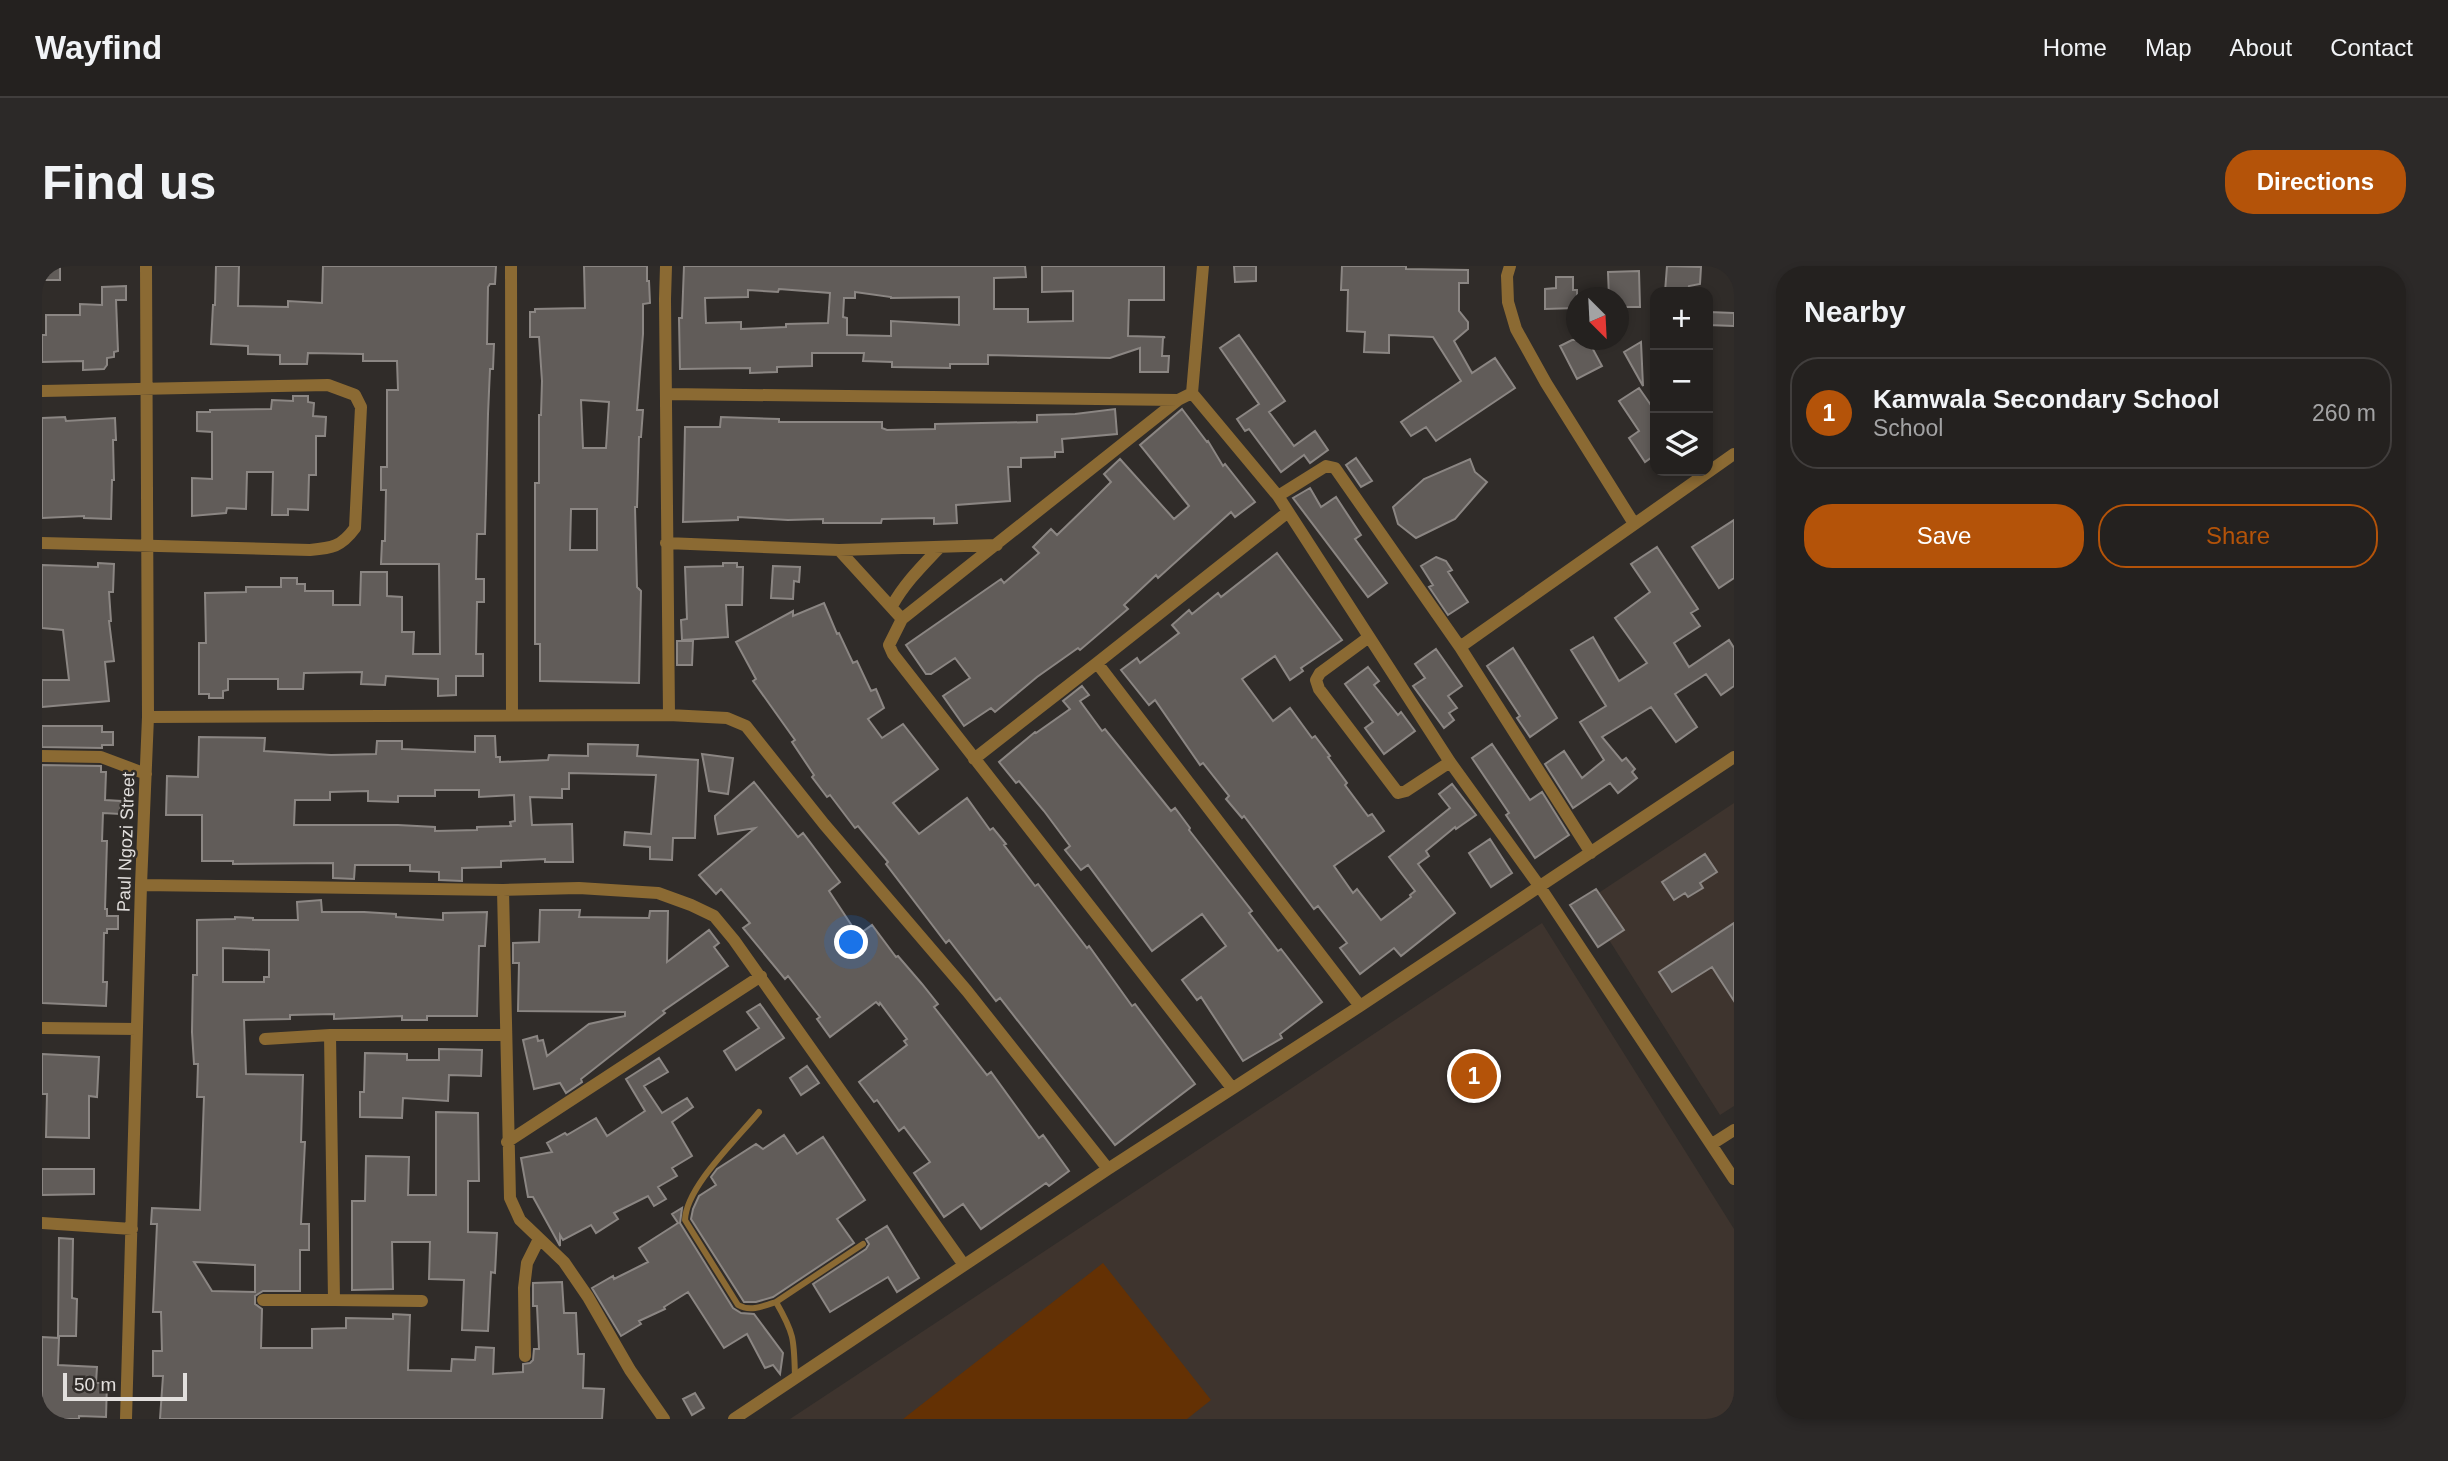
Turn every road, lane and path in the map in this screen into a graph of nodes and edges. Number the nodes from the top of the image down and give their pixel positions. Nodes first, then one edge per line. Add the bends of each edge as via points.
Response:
1 (146, 266) edge
2 (511, 266) edge
3 (666, 266) edge
4 (1203, 266) edge
5 (1510, 266) edge
6 (145, 388) junction
7 (42, 391) edge
8 (1192, 393) junction
9 (667, 394) junction
10 (1178, 400) junction
11 (1734, 454) edge
12 (1278, 496) junction
13 (1288, 512) junction
14 (1633, 523) junction
15 (42, 543) edge
16 (666, 543) junction
17 (148, 544) junction
18 (998, 545) junction
19 (939, 548) junction
20 (839, 550) junction
21 (892, 606) junction
22 (902, 619) junction
23 (1369, 638) junction
24 (1460, 647) junction
25 (1097, 663) junction
26 (512, 715) junction
27 (669, 715) junction
28 (148, 717) junction
29 (42, 756) edge
30 (1734, 757) edge
31 (974, 759) junction
32 (1450, 762) junction
33 (146, 774) junction
34 (1591, 853) junction
35 (141, 885) junction
36 (1540, 887) junction
37 (503, 890) junction
38 (761, 976) junction
39 (1360, 1006) junction
40 (42, 1028) edge
41 (137, 1029) junction
42 (330, 1035) junction
43 (506, 1035) junction
44 (265, 1039) dead end
45 (1232, 1088) junction
46 (759, 1112) dead end
47 (1734, 1130) edge
48 (507, 1142) junction
49 (1712, 1144) junction
50 (1108, 1169) junction
51 (1734, 1179) edge
52 (42, 1223) edge
53 (132, 1229) junction
54 (538, 1239) junction
55 (863, 1244) dead end
56 (964, 1265) junction
57 (263, 1300) dead end
58 (334, 1300) junction
59 (422, 1301) dead end
60 (776, 1302) junction
61 (525, 1356) dead end
62 (795, 1378) junction
63 (126, 1419) edge
64 (664, 1419) edge
65 (734, 1419) edge

1 - 6 street, Paul Ngozi Street
2 - 26 street
3 - 9 street
4 - 8 street
5 - 14 street via 1508,302 1516,329
6 - 7 street
6 - 17 street, Paul Ngozi Street
6 - 17 street via 328,385 355,395 361,407 355,528 346,541 310,550
8 - 10 street
8 - 12 street
9 - 10 street
9 - 16 street
10 - 18 street
11 - 14 street
12 - 13 street
12 - 24 street via 1326,466 1335,468
13 - 23 street
13 - 25 street
14 - 24 street
15 - 17 street
16 - 20 street
16 - 27 street
17 - 28 street, Paul Ngozi Street
18 - 19 street
18 - 22 street
19 - 20 street
19 - 21 street
20 - 21 street
21 - 22 street
22 - 31 street via 889,645 893,654
23 - 32 street
23 - 32 street via 1320,673 1316,680 1319,689 1398,793
24 - 34 street
25 - 31 street
25 - 39 street
26 - 27 street
26 - 28 street
27 - 50 street via 727,718 746,726
28 - 33 street, Paul Ngozi Street
29 - 33 street via 101,757
30 - 34 street
31 - 45 street
32 - 36 street
33 - 35 street, Paul Ngozi Street
34 - 36 street
35 - 37 street
35 - 41 street, Paul Ngozi Street
36 - 39 street
36 - 49 street
37 - 38 street via 658,893 713,916
37 - 43 street
38 - 48 street
38 - 56 street
39 - 45 street
40 - 41 street
41 - 53 street, Paul Ngozi Street
42 - 43 street
42 - 44 street
42 - 58 street
43 - 48 street
45 - 50 street
46 - 60 lane via 695,1189 685,1220 738,1305 760,1308
47 - 49 street
48 - 54 street via 510,1198 520,1220
49 - 51 street
50 - 56 street
52 - 53 street
53 - 63 street, Paul Ngozi Street
54 - 61 street via 527,1263
54 - 64 street via 565,1262
55 - 60 lane
56 - 62 street
57 - 58 street
58 - 59 street
60 - 62 lane via 792,1329
62 - 65 street

